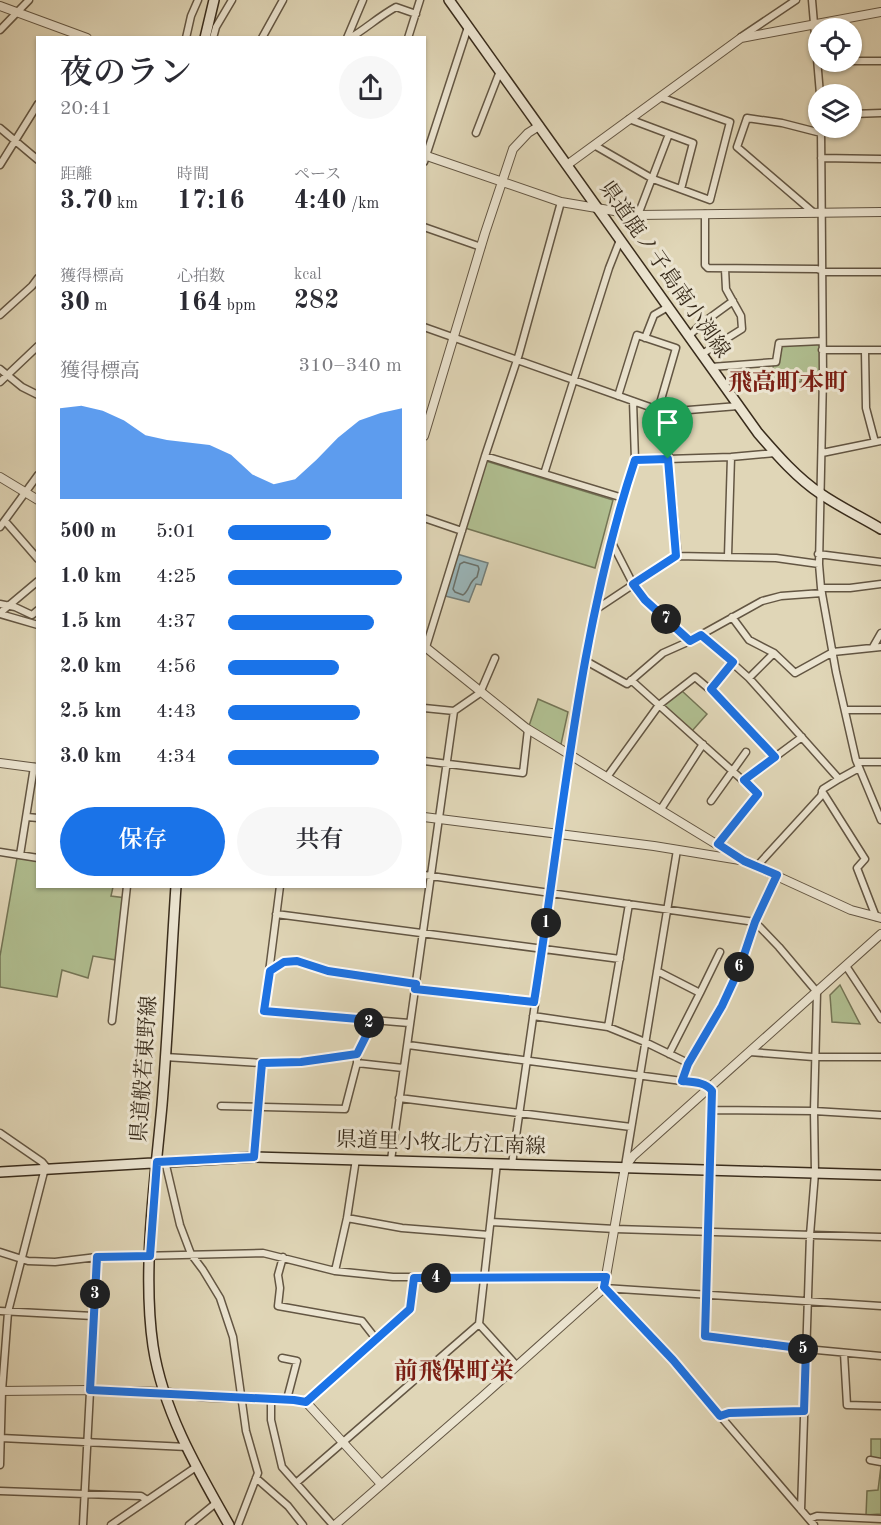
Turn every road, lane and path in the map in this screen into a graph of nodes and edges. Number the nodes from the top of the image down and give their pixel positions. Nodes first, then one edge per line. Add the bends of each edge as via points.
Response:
1 (29, 0) edge
2 (198, 0) edge
3 (214, 0) edge
4 (232, 0) edge
5 (283, 0) edge
6 (363, 0) edge
7 (420, 0) edge
8 (796, 0) edge
9 (812, 0) edge
10 (451, 1) edge
11 (0, 6) edge
12 (17, 12) junction
13 (881, 12) edge
14 (416, 14) junction
15 (813, 18) edge
16 (852, 18) edge
17 (761, 24) junction
18 (468, 27) junction
19 (808, 27) edge
20 (0, 30) edge
21 (759, 35) junction
22 (79, 36) edge
23 (186, 36) edge
24 (205, 36) edge
25 (214, 36) edge
26 (263, 36) edge
27 (349, 36) edge
28 (352, 36) edge
29 (409, 36) edge
30 (741, 38) junction
31 (862, 61) edge
32 (881, 61) edge
33 (500, 71) junction
34 (660, 97) junction
35 (36, 107) edge
36 (881, 113) edge
37 (862, 114) edge
38 (629, 119) junction
39 (539, 126) junction
40 (0, 128) edge
41 (808, 128) edge
42 (476, 133) dead end
43 (669, 134) junction
44 (821, 138) edge
45 (15, 141) junction
46 (594, 145) junction
47 (426, 155) edge
48 (36, 158) edge
49 (426, 158) edge
50 (821, 158) junction
51 (881, 159) edge
52 (0, 165) edge
53 (567, 165) junction
54 (651, 178) junction
55 (502, 180) junction
56 (681, 189) junction
57 (561, 202) junction
58 (599, 210) junction
59 (881, 212) edge
60 (818, 213) junction
61 (705, 214) junction
62 (638, 215) junction
63 (426, 228) edge
64 (620, 240) junction
65 (481, 247) junction
66 (725, 268) junction
67 (821, 270) junction
68 (881, 272) edge
69 (36, 281) edge
70 (733, 301) junction
71 (668, 307) junction
72 (0, 315) edge
73 (426, 328) edge
74 (689, 336) junction
75 (454, 338) junction
76 (645, 338) junction
77 (822, 341) junction
78 (36, 348) edge
79 (822, 350) junction
80 (881, 350) edge
81 (865, 351) junction
82 (702, 354) junction
83 (516, 360) junction
84 (711, 367) junction
85 (0, 369) edge
86 (7, 375) junction
87 (574, 379) junction
88 (0, 382) edge
89 (36, 394) edge
90 (618, 396) junction
91 (633, 401) junction
92 (738, 406) junction
93 (661, 411) junction
94 (426, 429) edge
95 (878, 442) edge
96 (775, 453) junction
97 (822, 453) junction
98 (485, 456) junction
99 (731, 457) junction
100 (668, 459) junction
101 (635, 460) junction
102 (544, 474) junction
103 (0, 477) edge
104 (36, 478) edge
105 (25, 493) junction
106 (821, 494) junction
107 (623, 498) junction
108 (36, 499) edge
109 (426, 519) edge
110 (2, 524) edge
111 (881, 529) edge
112 (462, 531) junction
113 (610, 540) junction
114 (819, 554) junction
115 (36, 556) edge
116 (676, 556) junction
117 (728, 556) junction
118 (881, 562) edge
119 (819, 564) junction
120 (36, 583) edge
121 (633, 584) junction
122 (881, 584) edge
123 (822, 590) junction
124 (0, 604) edge
125 (8, 607) junction
126 (595, 610) junction
127 (36, 612) edge
128 (0, 614) edge
129 (732, 617) junction
130 (36, 624) edge
131 (881, 633) edge
132 (701, 635) junction
133 (690, 641) junction
134 (426, 643) edge
135 (426, 647) edge
136 (873, 647) junction
137 (881, 647) edge
138 (774, 652) junction
139 (833, 652) junction
140 (495, 658) dead end
141 (586, 661) junction
142 (733, 662) junction
143 (749, 678) junction
144 (631, 680) junction
145 (711, 689) junction
146 (480, 693) junction
147 (659, 705) junction
148 (426, 708) edge
149 (845, 710) junction
150 (881, 710) edge
151 (454, 711) junction
152 (528, 729) junction
153 (802, 737) junction
154 (703, 744) junction
155 (746, 752) dead end
156 (568, 755) junction
157 (775, 757) junction
158 (426, 761) edge
159 (881, 762) edge
160 (0, 763) edge
161 (448, 764) junction
162 (858, 765) junction
163 (36, 767) edge
164 (732, 770) junction
165 (607, 777) junction
166 (839, 779) junction
167 (744, 780) junction
168 (822, 791) junction
169 (711, 801) dead end
170 (660, 809) junction
171 (27, 817) junction
172 (426, 817) edge
173 (36, 818) edge
174 (440, 819) junction
175 (881, 820) edge
176 (558, 834) junction
177 (718, 844) junction
178 (677, 850) junction
179 (0, 852) edge
180 (20, 855) junction
181 (36, 858) edge
182 (744, 861) junction
183 (757, 866) junction
184 (777, 875) junction
185 (428, 876) edge
186 (127, 888) edge
187 (176, 888) edge
188 (280, 888) edge
189 (550, 893) junction
190 (629, 904) junction
191 (667, 910) junction
192 (276, 914) junction
193 (878, 918) edge
194 (755, 922) junction
195 (424, 932) junction
196 (881, 934) edge
197 (543, 948) junction
198 (720, 952) dead end
199 (620, 958) junction
200 (846, 966) junction
201 (270, 971) junction
202 (657, 971) junction
203 (415, 986) junction
204 (817, 992) junction
205 (700, 993) junction
206 (534, 1002) junction
207 (532, 1016) junction
208 (881, 1018) edge
209 (370, 1020) junction
210 (112, 1021) dead end
211 (409, 1023) junction
212 (608, 1027) junction
213 (645, 1042) junction
214 (408, 1045) junction
215 (750, 1052) junction
216 (357, 1054) junction
217 (669, 1054) junction
218 (165, 1057) junction
219 (815, 1057) junction
220 (881, 1057) edge
221 (526, 1060) junction
222 (262, 1063) junction
223 (357, 1063) junction
224 (688, 1064) junction
225 (403, 1068) junction
226 (639, 1076) junction
227 (682, 1081) junction
228 (709, 1087) junction
229 (399, 1098) junction
230 (221, 1106) dead end
231 (258, 1108) junction
232 (711, 1110) junction
233 (814, 1111) junction
234 (519, 1113) junction
235 (881, 1115) edge
236 (631, 1127) junction
237 (0, 1133) edge
238 (254, 1157) junction
239 (356, 1159) junction
240 (391, 1160) junction
241 (161, 1162) junction
242 (497, 1163) junction
243 (512, 1164) junction
244 (625, 1167) junction
245 (46, 1168) junction
246 (711, 1170) junction
247 (0, 1172) edge
248 (815, 1173) junction
249 (881, 1175) edge
250 (347, 1218) junction
251 (491, 1222) junction
252 (615, 1228) junction
253 (708, 1231) junction
254 (489, 1235) junction
255 (810, 1235) junction
256 (881, 1237) edge
257 (0, 1252) edge
258 (191, 1254) junction
259 (150, 1256) junction
260 (97, 1257) junction
261 (283, 1257) junction
262 (21, 1259) junction
263 (335, 1271) junction
264 (606, 1277) junction
265 (414, 1278) junction
266 (484, 1278) junction
267 (604, 1287) junction
268 (705, 1295) junction
269 (808, 1302) junction
270 (881, 1306) edge
271 (0, 1311) edge
272 (8, 1312) junction
273 (93, 1316) junction
274 (479, 1324) junction
275 (376, 1339) junction
276 (806, 1349) junction
277 (844, 1353) junction
278 (881, 1356) edge
279 (282, 1358) dead end
280 (517, 1366) junction
281 (90, 1390) junction
282 (1, 1391) edge
283 (164, 1392) junction
284 (242, 1398) junction
285 (271, 1399) junction
286 (286, 1399) junction
287 (306, 1402) junction
288 (881, 1406) edge
289 (804, 1411) junction
290 (720, 1416) junction
291 (1, 1438) edge
292 (87, 1442) junction
293 (343, 1443) junction
294 (187, 1447) junction
295 (870, 1460) dead end
296 (881, 1462) edge
297 (0, 1465) edge
298 (196, 1467) junction
299 (256, 1478) junction
300 (296, 1483) junction
301 (381, 1484) junction
302 (0, 1491) edge
303 (85, 1494) junction
304 (147, 1500) junction
305 (216, 1503) junction
306 (801, 1510) junction
307 (201, 1517) junction
308 (881, 1519) edge
309 (811, 1522) edge
310 (82, 1525) edge
311 (111, 1525) edge
312 (189, 1525) edge
313 (198, 1525) edge
314 (229, 1525) edge
315 (238, 1525) edge
316 (303, 1525) edge
317 (334, 1525) edge

1 - 12 street
2 - 23 street
3 - 24 main road
4 - 25 street
5 - 26 street
6 - 27 street
7 - 14 street
8 - 17 street
9 - 15 street
10 - 18 main road, 県道鹿ノ子島南小渕線
11 - 12 street
12 - 20 street
12 - 22 street
13 - 16 street
14 - 28 street via 396,7
14 - 29 street
17 - 21 street
17 - 30 street
18 - 33 main road, 県道鹿ノ子島南小渕線
18 - 47 street
19 - 21 street
21 - 30 street
30 - 34 street
31 - 32 street
33 - 39 main road, 県道鹿ノ子島南小渕線
33 - 42 street
34 - 38 street
34 - 56 street via 730,122 710,200
35 - 45 street
36 - 37 street
38 - 43 street
38 - 46 street
39 - 53 main road, 県道鹿ノ子島南小渕線
39 - 55 street via 513,149
40 - 45 street
41 - 60 street via 747,118 737,147
43 - 54 street
43 - 56 street via 693,143
44 - 50 street
45 - 48 street
45 - 52 street
46 - 53 street
46 - 54 street
49 - 55 street
50 - 51 street
50 - 60 street
53 - 58 main road, 県道鹿ノ子島南小渕線
54 - 56 street
54 - 62 street
55 - 57 street
55 - 65 street
57 - 58 street
57 - 83 street
58 - 62 street
58 - 64 main road, 県道鹿ノ子島南小渕線
59 - 60 street
60 - 61 street
60 - 67 street
61 - 62 street
61 - 66 street via 705,266
63 - 65 street
64 - 71 main road, 県道鹿ノ子島南小渕線
64 - 87 street
65 - 75 street
66 - 67 street
66 - 70 street via 726,290
67 - 68 street
67 - 77 street
69 - 72 street
70 - 74 street
70 - 82 street via 741,316 742,329
71 - 74 main road, 県道鹿ノ子島南小渕線
71 - 76 street via 654,315
73 - 75 street
74 - 82 main road, 県道鹿ノ子島南小渕線
75 - 83 street
75 - 94 street
76 - 90 street via 637,335
76 - 93 street via 676,348
77 - 79 street
77 - 84 street via 779,343 776,362
78 - 86 street
79 - 81 street
79 - 97 street
80 - 81 street
81 - 95 street via 866,408
82 - 84 main road, 県道鹿ノ子島南小渕線
83 - 87 street
83 - 98 street
84 - 92 main road, 県道鹿ノ子島南小渕線
85 - 86 street
86 - 88 street
86 - 89 street
87 - 90 street
87 - 102 street
90 - 91 street
91 - 93 street
91 - 101 street
92 - 93 street
92 - 96 main road, 県道鹿ノ子島南小渕線
93 - 100 street
95 - 97 street
96 - 99 street
96 - 106 main road, 県道鹿ノ子島南小渕線
97 - 106 street
98 - 102 street
98 - 112 street
99 - 100 street
99 - 117 street
100 - 101 street
100 - 116 street
101 - 107 street
102 - 107 street
103 - 105 street
104 - 105 street
105 - 108 street
105 - 110 street
106 - 111 main road, 県道鹿ノ子島南小渕線
106 - 114 street
107 - 113 street
109 - 112 street
110 - 115 street
112 - 134 street
113 - 121 street
113 - 126 street
114 - 118 street
114 - 119 street
116 - 117 street
116 - 121 street
117 - 119 street
119 - 123 street
120 - 125 street
121 - 126 street
121 - 133 street
122 - 123 street
123 - 129 street via 762,601
123 - 139 street
124 - 125 street
125 - 127 street via 32,615
125 - 128 street
126 - 141 street
128 - 130 street
129 - 132 street
129 - 138 street via 749,640
131 - 136 street
132 - 133 street
132 - 142 street
133 - 144 street via 663,653
135 - 146 street
136 - 137 street
136 - 139 street
138 - 139 street via 795,673
138 - 143 street
139 - 149 street
140 - 146 street
141 - 144 street via 627,684
141 - 156 street
142 - 143 street
142 - 145 street
143 - 153 street
144 - 147 street
145 - 147 street via 695,677
145 - 157 street
146 - 151 street
146 - 152 street
147 - 154 street
147 - 165 street
148 - 151 street
149 - 150 street
149 - 162 street
151 - 161 street
152 - 156 street
152 - 161 street via 523,773
153 - 157 street
153 - 166 street
154 - 164 street
154 - 170 street
155 - 164 street
156 - 165 street
156 - 176 street
157 - 167 street
158 - 161 street
159 - 162 street
160 - 163 street
161 - 174 street
162 - 166 street
162 - 175 street
163 - 171 street
164 - 167 street
164 - 169 street
165 - 170 street
166 - 168 street
167 - 177 street via 758,794
168 - 183 street
168 - 193 street via 865,860 857,868
170 - 177 street
171 - 173 street
171 - 180 street
172 - 174 street
174 - 176 street
174 - 185 street
176 - 178 street
176 - 189 street
177 - 182 street
178 - 182 street
178 - 191 street
179 - 180 street
180 - 181 street
182 - 183 street
183 - 184 street
184 - 193 street via 851,910
184 - 194 street
185 - 189 street
185 - 195 street
186 - 210 street
187 - 218 main road, 県道般若東野線
188 - 192 street
189 - 190 street
189 - 197 street
190 - 191 street
190 - 199 street
191 - 194 street
191 - 202 street
192 - 195 street
192 - 201 street
194 - 204 street
194 - 224 street via 722,1006
195 - 197 street
195 - 203 street
196 - 200 street
197 - 199 street
197 - 206 street
198 - 205 street
199 - 212 street
200 - 204 street
200 - 208 street
201 - 203 street via 284,962 297,961 328,971
201 - 209 street via 264,1011
202 - 205 street
202 - 213 street
203 - 206 street
203 - 211 street
204 - 215 street
204 - 219 street
205 - 217 street
206 - 207 street
207 - 212 street
207 - 221 street
209 - 211 street
209 - 216 street
211 - 214 street
212 - 213 street
213 - 217 street
213 - 226 street
214 - 221 street
214 - 225 street
215 - 219 street
215 - 228 street
216 - 222 street
216 - 223 street
217 - 224 street
218 - 222 street
218 - 241 main road, 県道般若東野線
219 - 220 street
219 - 233 street
221 - 226 street
221 - 234 street
222 - 231 street
223 - 225 street
223 - 231 street via 345,1109
224 - 227 street
225 - 229 street
226 - 227 street
226 - 236 street
227 - 228 street
228 - 232 street
228 - 244 street
229 - 234 street
229 - 240 street
230 - 231 street
231 - 238 street
232 - 233 street
232 - 246 street
233 - 235 street
233 - 248 street
234 - 236 street
234 - 243 street
236 - 244 street
237 - 245 street
238 - 239 main road, 県道里小牧北方江南線
238 - 241 main road, 県道里小牧北方江南線
239 - 240 main road, 県道里小牧北方江南線
239 - 250 street
240 - 242 main road, 県道里小牧北方江南線
241 - 245 main road, 県道里小牧北方江南線
241 - 258 street
241 - 259 main road, 県道般若東野線
242 - 243 main road, 県道里小牧北方江南線
242 - 251 street
243 - 244 main road, 県道里小牧北方江南線
244 - 246 main road, 県道里小牧北方江南線
244 - 252 street
245 - 247 main road, 県道里小牧北方江南線
245 - 262 street
246 - 248 main road, 県道里小牧北方江南線
246 - 253 street
248 - 249 main road, 県道里小牧北方江南線
248 - 255 street
250 - 254 street via 402,1228
250 - 263 street
251 - 252 street
251 - 254 street
252 - 253 street
252 - 264 street
253 - 255 street
253 - 268 street
254 - 266 street
255 - 256 street
255 - 269 street
257 - 262 street
258 - 259 street
258 - 261 street via 263,1253
258 - 284 street via 220,1298 233,1337
259 - 260 street
259 - 283 main road, 県道般若東野線 via 148,1305
260 - 262 street via 55,1262
260 - 273 street
261 - 263 street
261 - 275 street via 278,1275 278,1305 362,1321
262 - 272 street
263 - 265 street
264 - 266 street
264 - 267 street
265 - 266 street
265 - 275 street via 410,1309
266 - 274 street
267 - 268 street
267 - 280 street
267 - 290 street
268 - 269 street
268 - 276 street via 705,1336
269 - 270 street
269 - 276 street
271 - 272 street
272 - 273 street
272 - 282 street
273 - 281 street
274 - 280 street
274 - 293 street
275 - 287 street
276 - 277 street
276 - 289 street
277 - 278 street
277 - 288 street via 847,1405
279 - 286 street via 297,1361
280 - 301 street
281 - 282 street
281 - 283 street
281 - 292 street
282 - 291 street
283 - 284 street
283 - 294 main road, 県道般若東野線
284 - 285 street
284 - 299 street
285 - 286 street
285 - 300 street via 271,1420 282,1467
286 - 287 street
287 - 293 street
289 - 290 street
289 - 306 street
290 - 306 street
291 - 292 street
291 - 297 street
292 - 294 street
292 - 303 street
293 - 300 street
293 - 301 street
294 - 298 main road, 県道般若東野線
295 - 296 street
298 - 304 street
298 - 305 main road, 県道般若東野線
299 - 315 street
299 - 316 street
300 - 317 street
301 - 317 street
302 - 303 street
303 - 304 street via 141,1496
303 - 310 street
304 - 311 street
305 - 307 street
305 - 314 main road, 県道般若東野線
306 - 309 street
307 - 312 street
307 - 313 street
308 - 309 street via 817,1516

